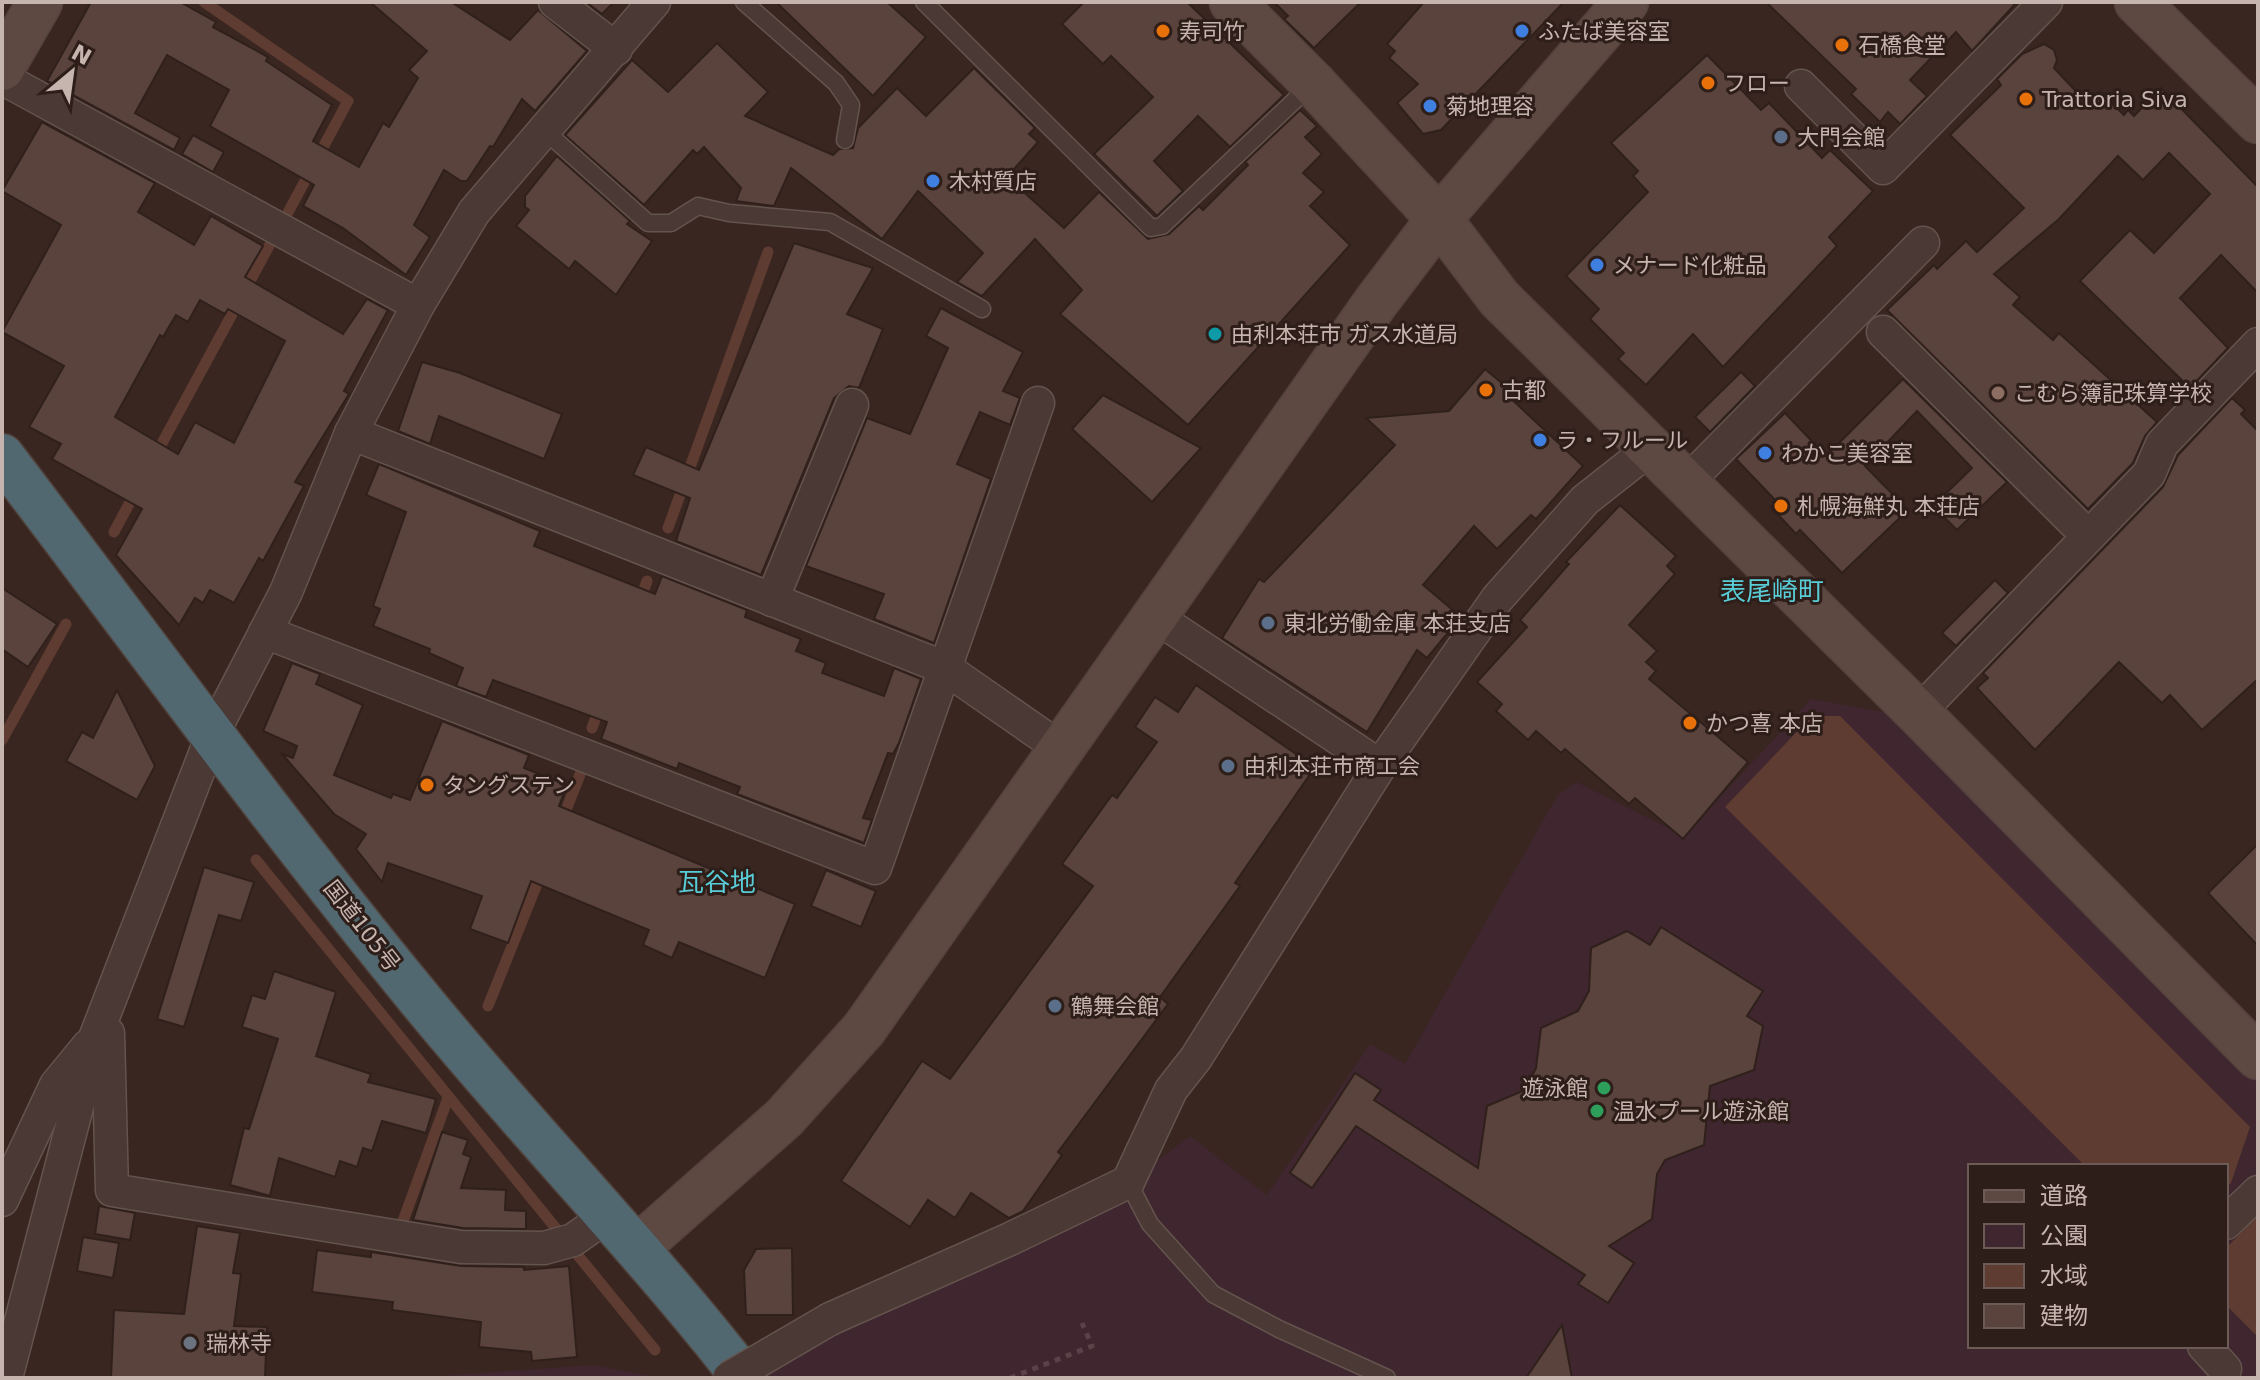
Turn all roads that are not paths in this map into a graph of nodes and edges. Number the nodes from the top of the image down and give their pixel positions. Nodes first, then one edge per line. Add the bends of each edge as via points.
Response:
1 (40, 2) edge
2 (555, 2) edge
3 (654, 2) edge
4 (744, 2) edge
5 (924, 2) edge
6 (1232, 2) edge
7 (1626, 2) edge
8 (2046, 2) edge
9 (2137, 2) edge
10 (616, 49) junction
11 (2, 68) edge
12 (2, 78) edge
13 (1313, 83) junction
14 (1801, 86) dead end
15 (2258, 121) edge
16 (545, 131) junction
17 (845, 140) dead end
18 (1439, 219) junction
19 (1923, 243) dead end
20 (418, 305) junction
21 (982, 309) dead end
22 (1883, 332) dead end
23 (2258, 344) edge
24 (1038, 403) dead end
25 (852, 405) dead end
26 (351, 433) junction
27 (1651, 448) junction
28 (2, 456) edge
29 (1686, 483) junction
30 (2088, 536) junction
31 (772, 600) junction
32 (1153, 615) junction
33 (265, 632) junction
34 (945, 668) junction
35 (1918, 713) junction
36 (213, 733) junction
37 (1060, 748) junction
38 (1380, 766) junction
39 (101, 1023) junction
40 (2258, 1057) edge
41 (1128, 1182) junction
42 (2, 1200) edge
43 (575, 1235) junction
44 (638, 1247) junction
45 (6, 1378) edge
46 (729, 1378) edge
47 (744, 1378) edge
48 (1387, 1378) edge

1 - 11 street
2 - 10 street
3 - 10 street
4 - 17 lane via 836,83 851,105
5 - 13 lane via 1151,228 1162,226
6 - 13 street
7 - 18 street
8 - 14 street via 1883,168
9 - 15 street
10 - 16 street
12 - 20 street
13 - 18 street
16 - 20 street via 474,212
16 - 21 lane via 648,223 671,223 698,206 830,222
18 - 27 street via 1499,298
18 - 32 street
19 - 29 street
20 - 26 street
22 - 30 street
23 - 30 street via 2162,444 2149,474
24 - 34 street
25 - 31 street
26 - 31 street
26 - 33 street
27 - 29 street
27 - 38 street via 1585,500 1497,599
28 - 36 highway, 国道105号
29 - 35 street
30 - 35 street
31 - 34 street
32 - 37 street
32 - 38 street
33 - 34 street via 875,868
33 - 36 street
34 - 37 street
35 - 40 street
36 - 39 street
36 - 43 highway, 国道105号 via 417,996
37 - 44 street via 864,1029 784,1118
38 - 41 street via 1171,1090
39 - 42 street via 56,1085
39 - 43 street via 112,1190 461,1247
39 - 45 street
41 - 46 street, bridge via 830,1319
41 - 48 lane via 1150,1224 1213,1294
43 - 44 highway, 国道105号
44 - 47 highway, 国道105号

